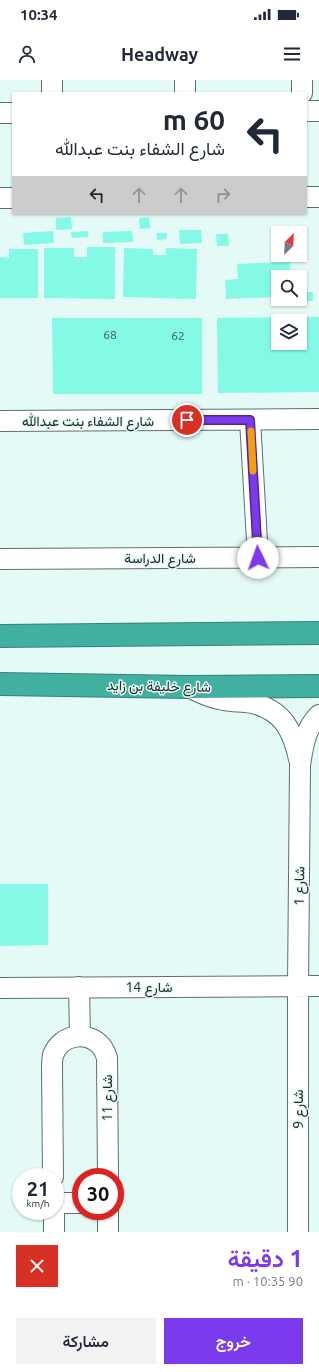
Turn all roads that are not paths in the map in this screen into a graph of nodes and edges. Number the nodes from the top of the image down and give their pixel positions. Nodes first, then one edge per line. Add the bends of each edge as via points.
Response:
1 (52, 80) edge
2 (185, 80) edge
3 (302, 80) edge
4 (52, 92) edge
5 (185, 92) edge
6 (302, 92) edge
7 (307, 111) edge
8 (319, 111) edge
9 (0, 113) edge
10 (12, 113) edge
11 (307, 197) edge
12 (319, 197) edge
13 (0, 198) edge
14 (12, 198) edge
15 (319, 419) edge
16 (250, 420) junction
17 (0, 421) edge
18 (319, 557) edge
19 (258, 558) junction
20 (0, 559) edge
21 (319, 633) edge
22 (0, 636) edge
23 (0, 684) edge
24 (319, 686) edge
25 (188, 687) junction
26 (319, 715) edge
27 (300, 765) junction
28 (298, 986) junction
29 (319, 986) edge
30 (79, 987) junction
31 (0, 988) edge
32 (80, 1036) junction
33 (53, 1168) edge
34 (108, 1168) edge
35 (54, 1220) edge
36 (108, 1220) edge
37 (54, 1232) edge
38 (108, 1232) edge
39 (298, 1232) edge

1 - 4 street
2 - 5 street
3 - 6 street
7 - 8 street
9 - 10 street
11 - 12 street
13 - 14 street
15 - 16 street, شارع الشفاء بنت عبدالله
16 - 17 street, شارع الشفاء بنت عبدالله
16 - 19 street
18 - 19 street, شارع الدراسة
19 - 20 street, شارع الدراسة
21 - 22 highway
23 - 25 highway, شارع خليفة بن زايد
24 - 25 highway, شارع خليفة بن زايد
25 - 27 street, شارع 1 via 211,697 251,703 271,710 287,725 292,734
26 - 27 street, شارع 1 via 307,731
27 - 28 street, شارع 1
28 - 29 street
28 - 30 street, شارع 14
28 - 39 street, شارع 9
30 - 31 street, شارع 14
30 - 32 street
32 - 33 street via 69,1038 59,1045 53,1055
32 - 34 street, شارع 11 via 93,1039 102,1047 108,1058
35 - 37 street
36 - 38 street

